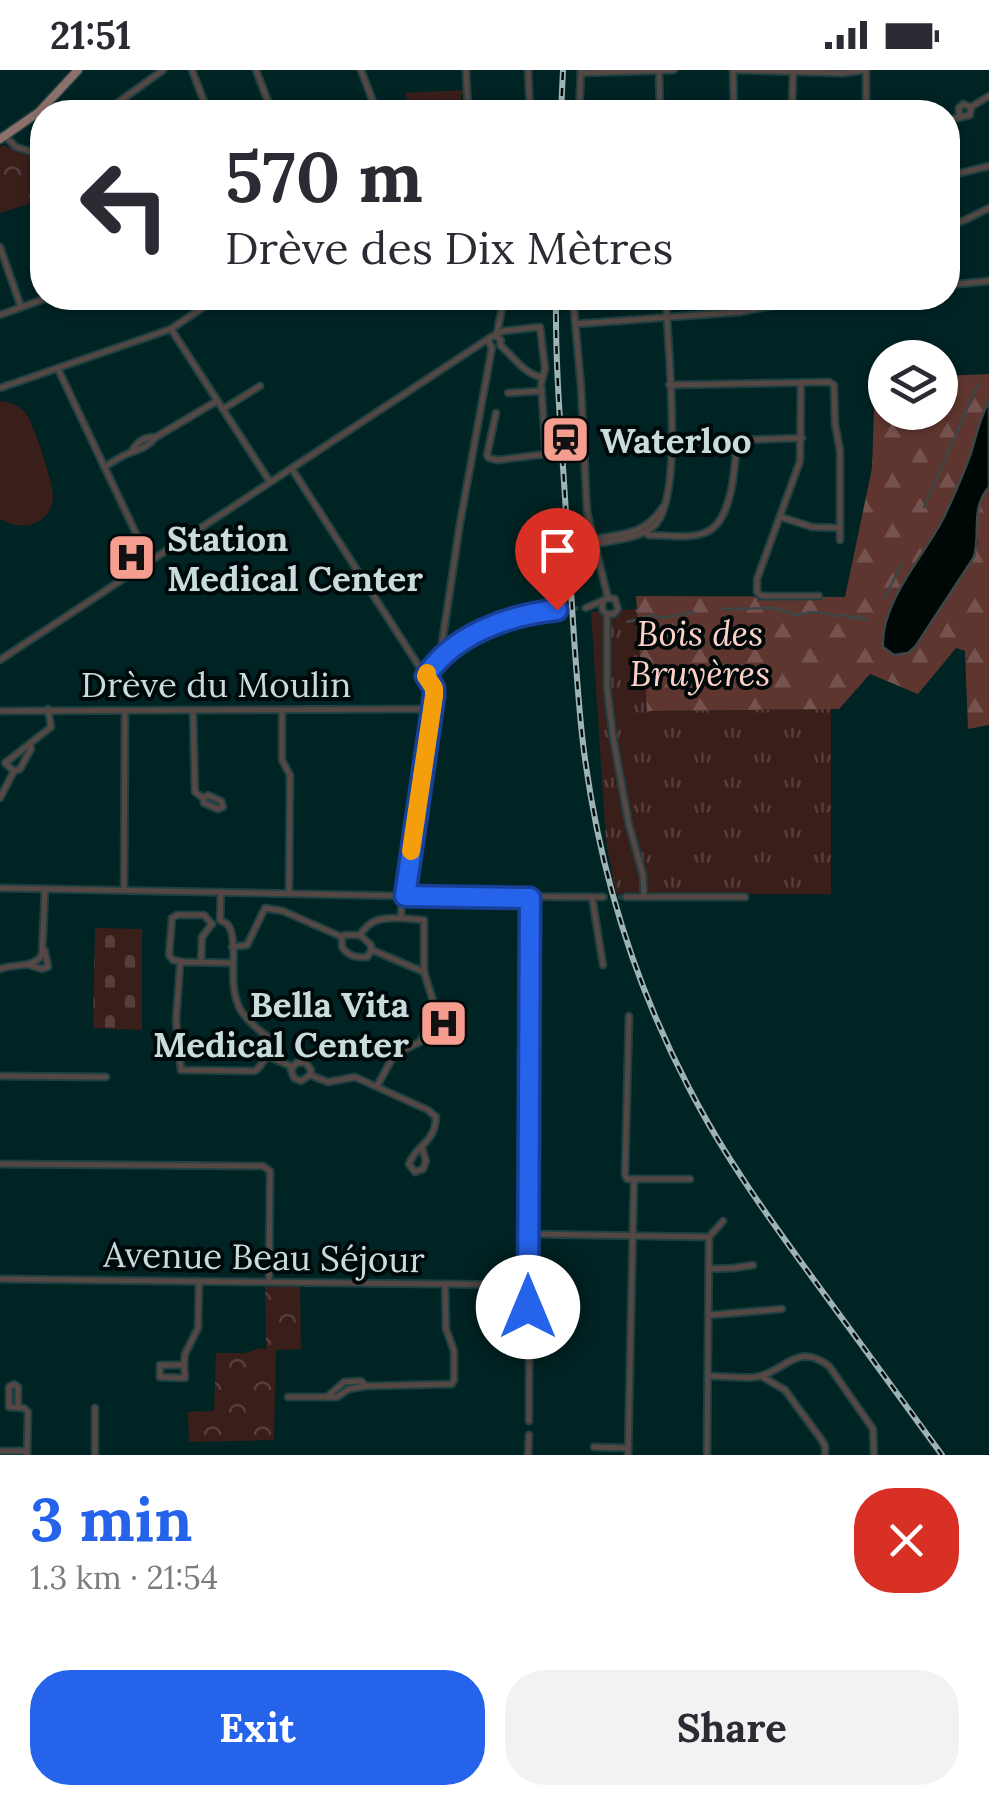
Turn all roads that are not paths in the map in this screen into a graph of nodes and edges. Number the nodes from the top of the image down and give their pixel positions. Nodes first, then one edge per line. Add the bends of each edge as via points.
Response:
1 (78, 70) edge
2 (163, 70) edge
3 (192, 70) edge
4 (256, 70) edge
5 (361, 70) edge
6 (466, 70) edge
7 (528, 70) edge
8 (659, 70) edge
9 (674, 70) edge
10 (734, 70) edge
11 (866, 70) edge
12 (581, 72) edge
13 (793, 73) junction
14 (989, 96) edge
15 (51, 100) edge
16 (123, 100) edge
17 (203, 100) edge
18 (267, 100) edge
19 (372, 100) edge
20 (467, 100) edge
21 (529, 100) edge
22 (580, 100) edge
23 (660, 100) edge
24 (734, 100) edge
25 (792, 100) edge
26 (866, 100) edge
27 (30, 117) edge
28 (960, 118) edge
29 (2, 138) edge
30 (30, 151) edge
31 (989, 166) edge
32 (960, 173) edge
33 (988, 211) edge
34 (960, 222) edge
35 (0, 248) edge
36 (989, 281) edge
37 (960, 284) edge
38 (30, 304) edge
39 (21, 307) junction
40 (200, 310) edge
41 (501, 310) edge
42 (574, 310) edge
43 (666, 310) edge
44 (750, 310) edge
45 (739, 312) joint
46 (0, 315) edge
47 (666, 317) junction
48 (576, 324) junction
49 (171, 329) junction
50 (493, 337) junction
51 (500, 344) junction
52 (480, 346) junction
53 (492, 347) junction
54 (58, 369) junction
55 (541, 376) junction
56 (800, 383) junction
57 (669, 385) junction
58 (260, 386) dead end
59 (0, 388) edge
60 (542, 391) junction
61 (508, 394) dead end
62 (218, 401) junction
63 (223, 409) junction
64 (496, 413) dead end
65 (802, 438) junction
66 (737, 439) junction
67 (672, 442) junction
68 (104, 467) junction
69 (292, 470) junction
70 (271, 483) junction
71 (781, 517) junction
72 (653, 524) junction
73 (591, 528) junction
74 (840, 528) junction
75 (648, 535) dead end
76 (665, 535) junction
77 (612, 538) junction
78 (840, 540) dead end
79 (594, 542) junction
80 (598, 559) junction
81 (150, 563) junction
82 (819, 596) dead end
83 (606, 600) junction
84 (566, 609) tunnel mouth
85 (605, 613) junction
86 (440, 657) junction
87 (0, 660) edge
88 (420, 667) junction
89 (426, 676) junction
90 (48, 709) junction
91 (432, 709) junction
92 (124, 710) junction
93 (193, 710) junction
94 (282, 710) junction
95 (0, 711) edge
96 (30, 744) junction
97 (14, 771) junction
98 (0, 798) edge
99 (203, 798) dead end
100 (0, 888) edge
101 (45, 889) junction
102 (124, 890) junction
103 (222, 892) junction
104 (290, 893) junction
105 (403, 896) junction
106 (592, 897) junction
107 (603, 897) tunnel mouth
108 (626, 897) tunnel mouth
109 (644, 897) junction
110 (745, 897) dead end
111 (530, 898) junction
112 (401, 918) junction
113 (216, 922) junction
114 (360, 935) junction
115 (342, 937) junction
116 (232, 946) junction
117 (44, 950) junction
118 (371, 950) junction
119 (183, 962) junction
120 (201, 962) junction
121 (232, 963) junction
122 (29, 964) junction
123 (0, 965) edge
124 (604, 965) dead end
125 (424, 972) junction
126 (629, 1016) dead end
127 (265, 1055) junction
128 (293, 1067) junction
129 (0, 1076) edge
130 (310, 1076) junction
131 (106, 1077) dead end
132 (377, 1086) junction
133 (422, 1148) junction
134 (0, 1164) edge
135 (634, 1178) junction
136 (690, 1179) dead end
137 (722, 1221) dead end
138 (528, 1234) junction
139 (633, 1234) junction
140 (710, 1237) junction
141 (753, 1265) dead end
142 (709, 1268) junction
143 (0, 1279) edge
144 (199, 1281) junction
145 (269, 1282) junction
146 (446, 1284) junction
147 (528, 1285) junction
148 (782, 1309) dead end
149 (710, 1316) junction
150 (184, 1365) junction
151 (773, 1370) junction
152 (709, 1376) junction
153 (761, 1376) junction
154 (778, 1384) junction
155 (288, 1397) dead end
156 (18, 1407) dead end
157 (95, 1408) dead end
158 (529, 1421) dead end
159 (528, 1434) dead end
160 (594, 1447) dead end
161 (0, 1450) edge
162 (628, 1452) edge
163 (27, 1453) edge
164 (94, 1455) edge
165 (528, 1455) edge
166 (707, 1455) edge
167 (825, 1455) edge
168 (874, 1455) edge

1 - 15 main road
2 - 16 street
3 - 17 street
4 - 18 street
5 - 19 street
6 - 20 street
7 - 21 street
8 - 9 street
8 - 12 street
8 - 23 street
10 - 13 street
10 - 24 street
11 - 13 street
11 - 26 street
12 - 22 street
13 - 25 street
14 - 28 street
27 - 29 main road
29 - 30 street
31 - 32 street
33 - 34 street
35 - 39 street
36 - 37 street
38 - 39 street
39 - 46 street
40 - 49 street
41 - 50 street
42 - 48 street
43 - 47 street
44 - 45 street
45 - 47 street
47 - 48 street
47 - 57 street
48 - 73 street
49 - 54 street
49 - 62 street
50 - 51 street
50 - 52 street
50 - 53 street
50 - 55 street via 540,327
51 - 53 street
51 - 55 street
52 - 53 street
52 - 69 street
53 - 86 street
54 - 59 street
54 - 68 street
55 - 60 street
56 - 57 street
56 - 65 street
56 - 74 street via 834,385
57 - 67 street
58 - 63 street
60 - 61 street
60 - 64 street via 546,454 489,458
62 - 63 street
62 - 68 street
63 - 70 street
65 - 66 street
65 - 71 street
66 - 67 street
66 - 76 street via 720,520 702,534
67 - 72 street via 672,481 664,512
68 - 81 street
69 - 70 street
69 - 88 street
70 - 81 street
71 - 74 street
71 - 82 street via 757,592
72 - 76 street
72 - 77 street via 636,536
73 - 77 street
73 - 79 street
74 - 78 street
75 - 76 street
77 - 79 street
77 - 80 street
79 - 80 street
80 - 83 street
81 - 87 street
83 - 85 street
83 - 85 street via 615,599 618,609
83 - 85 street via 586,608
84 - 86 street via 501,622
85 - 109 street via 606,688
86 - 88 street
86 - 89 street
88 - 89 street
89 - 91 street via 434,692
90 - 92 street, Drève du Moulin
90 - 95 street, Drève du Moulin
90 - 96 street via 51,727
91 - 94 street, Drève du Moulin
91 - 105 street
92 - 93 street, Drève du Moulin
92 - 102 street
93 - 94 street, Drève du Moulin
93 - 99 street via 193,786
94 - 104 street via 282,760 290,775
96 - 97 street
96 - 97 street via 5,763
97 - 98 street
100 - 101 street
101 - 102 street
101 - 117 street
102 - 103 street
103 - 104 street
103 - 113 street
104 - 105 street
105 - 111 street
105 - 112 street
106 - 107 street
106 - 111 street
106 - 124 street
108 - 109 street
109 - 110 street
111 - 138 street
112 - 114 street via 373,920
112 - 125 street via 424,920
113 - 116 street via 229,927
113 - 119 street via 204,915 172,918 169,955
113 - 120 street via 202,936
114 - 115 street
114 - 118 street
115 - 116 street via 265,908 247,944
115 - 118 street via 348,954 367,957
116 - 121 street
117 - 122 street
117 - 122 street via 48,966
118 - 125 street
119 - 120 street
119 - 127 street via 176,1020 181,1070 256,1070
120 - 121 street
121 - 127 street via 236,1000 268,1037
122 - 123 street
125 - 132 street via 432,1020 420,1042 394,1055
126 - 135 street via 625,1175
127 - 128 street
128 - 130 street via 297,1080
128 - 130 street via 306,1062
129 - 131 street
130 - 132 street via 355,1077
132 - 133 street via 436,1117
133 - 133 street via 426,1160 415,1172 410,1161
134 - 145 street via 263,1166 270,1171
135 - 136 street
135 - 139 street
137 - 140 street
138 - 139 street
138 - 147 street
139 - 140 street
139 - 162 street
140 - 142 street
141 - 142 street
142 - 149 street
143 - 144 street, Avenue Beau Séjour
144 - 145 street, Avenue Beau Séjour
144 - 150 street via 198,1328
145 - 146 street, Avenue Beau Séjour
146 - 147 street, Avenue Beau Séjour
146 - 155 street via 452,1384 361,1381 327,1398
147 - 158 street
148 - 149 street
149 - 152 street
150 - 150 street via 185,1378 160,1377 160,1365
151 - 153 street
151 - 154 street
151 - 168 street via 799,1356 829,1366 873,1429
152 - 153 street
152 - 166 street
153 - 154 street
154 - 167 street via 822,1439
156 - 163 street via 28,1412
157 - 164 street
159 - 165 street
160 - 162 street
161 - 163 street

